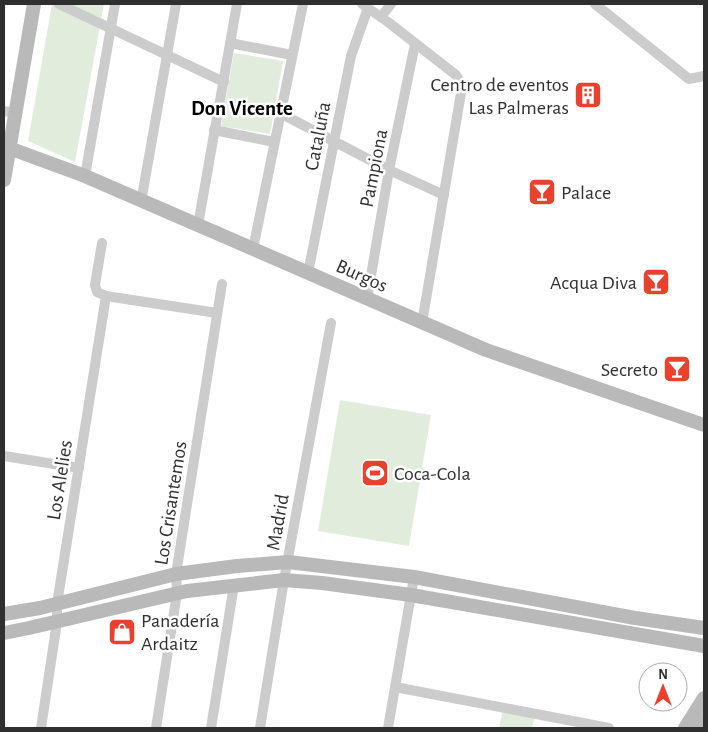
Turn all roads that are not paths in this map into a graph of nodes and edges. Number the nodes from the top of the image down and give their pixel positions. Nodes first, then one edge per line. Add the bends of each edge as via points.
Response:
1 (34, 4) edge
2 (59, 4) edge
3 (115, 4) edge
4 (176, 4) edge
5 (237, 4) edge
6 (303, 4) edge
7 (391, 4) edge
8 (595, 4) edge
9 (365, 6) edge
10 (381, 17) junction
11 (110, 28) junction
12 (230, 43) junction
13 (416, 44) junction
14 (167, 55) junction
15 (292, 55) junction
16 (704, 76) edge
17 (224, 82) junction
18 (9, 112) edge
19 (280, 113) junction
20 (214, 130) junction
21 (334, 140) junction
22 (274, 142) junction
23 (9, 148) junction
24 (389, 170) junction
25 (4, 173) edge
26 (85, 176) junction
27 (444, 195) junction
28 (141, 202) junction
29 (198, 226) junction
30 (102, 243) dead end
31 (253, 249) junction
32 (308, 273) junction
33 (222, 284) dead end
34 (106, 296) junction
35 (367, 299) junction
36 (217, 313) junction
37 (331, 323) dead end
38 (422, 323) junction
39 (704, 426) edge
40 (4, 456) edge
41 (78, 468) junction
42 (288, 562) junction
43 (176, 574) junction
44 (414, 577) junction
45 (284, 580) junction
46 (234, 585) junction
47 (177, 593) junction
48 (411, 595) junction
49 (57, 604) junction
50 (4, 614) edge
51 (57, 622) junction
52 (704, 628) edge
53 (4, 633) edge
54 (704, 646) edge
55 (395, 687) junction
56 (704, 698) edge
57 (704, 720) edge
58 (41, 728) edge
59 (156, 728) edge
60 (212, 728) edge
61 (260, 728) edge
62 (388, 728) edge
63 (610, 728) edge
64 (686, 728) edge
65 (699, 728) edge

1 - 18 main road
2 - 11 street
3 - 11 street
4 - 14 street
5 - 12 street
6 - 15 street
7 - 10 street
8 - 16 street via 689,79
9 - 10 street
9 - 21 street, Cataluña via 350,56
10 - 13 street
11 - 14 street
11 - 26 street
12 - 15 street
12 - 17 street
13 - 24 street, Pampiona
13 - 27 street via 456,75 461,84 462,94
14 - 17 street
14 - 28 street
15 - 19 street
17 - 20 street
18 - 23 main road
19 - 21 street
19 - 22 street
20 - 22 street
20 - 29 street
21 - 24 street
21 - 32 street, Cataluña
22 - 31 street
23 - 25 main road
23 - 26 main road, Burgos
24 - 27 street
24 - 35 street, Pampiona
26 - 28 main road, Burgos
27 - 38 street
28 - 29 main road, Burgos
29 - 31 main road, Burgos
30 - 34 street via 95,285 98,292
31 - 32 main road, Burgos
32 - 35 main road, Burgos
33 - 36 street, Los Crisantemos
34 - 36 street
34 - 41 street, Los Alelies
35 - 38 main road, Burgos
36 - 43 street, Los Crisantemos
37 - 42 street, Madrid
38 - 39 main road, Burgos via 486,350
40 - 41 street
41 - 49 street, Los Alelies
42 - 43 main road
42 - 44 main road
42 - 45 street, Madrid
43 - 47 street, Los Crisantemos
43 - 49 main road
44 - 48 street
44 - 52 main road
45 - 46 main road
45 - 48 main road
45 - 61 street, Madrid
46 - 47 main road
46 - 60 street
47 - 51 main road
47 - 59 street, Los Crisantemos
48 - 54 main road
48 - 55 street
49 - 50 main road
49 - 51 street, Los Alelies
51 - 53 main road
51 - 58 street, Los Alelies
55 - 62 street
55 - 63 street
56 - 64 main road
57 - 65 main road

